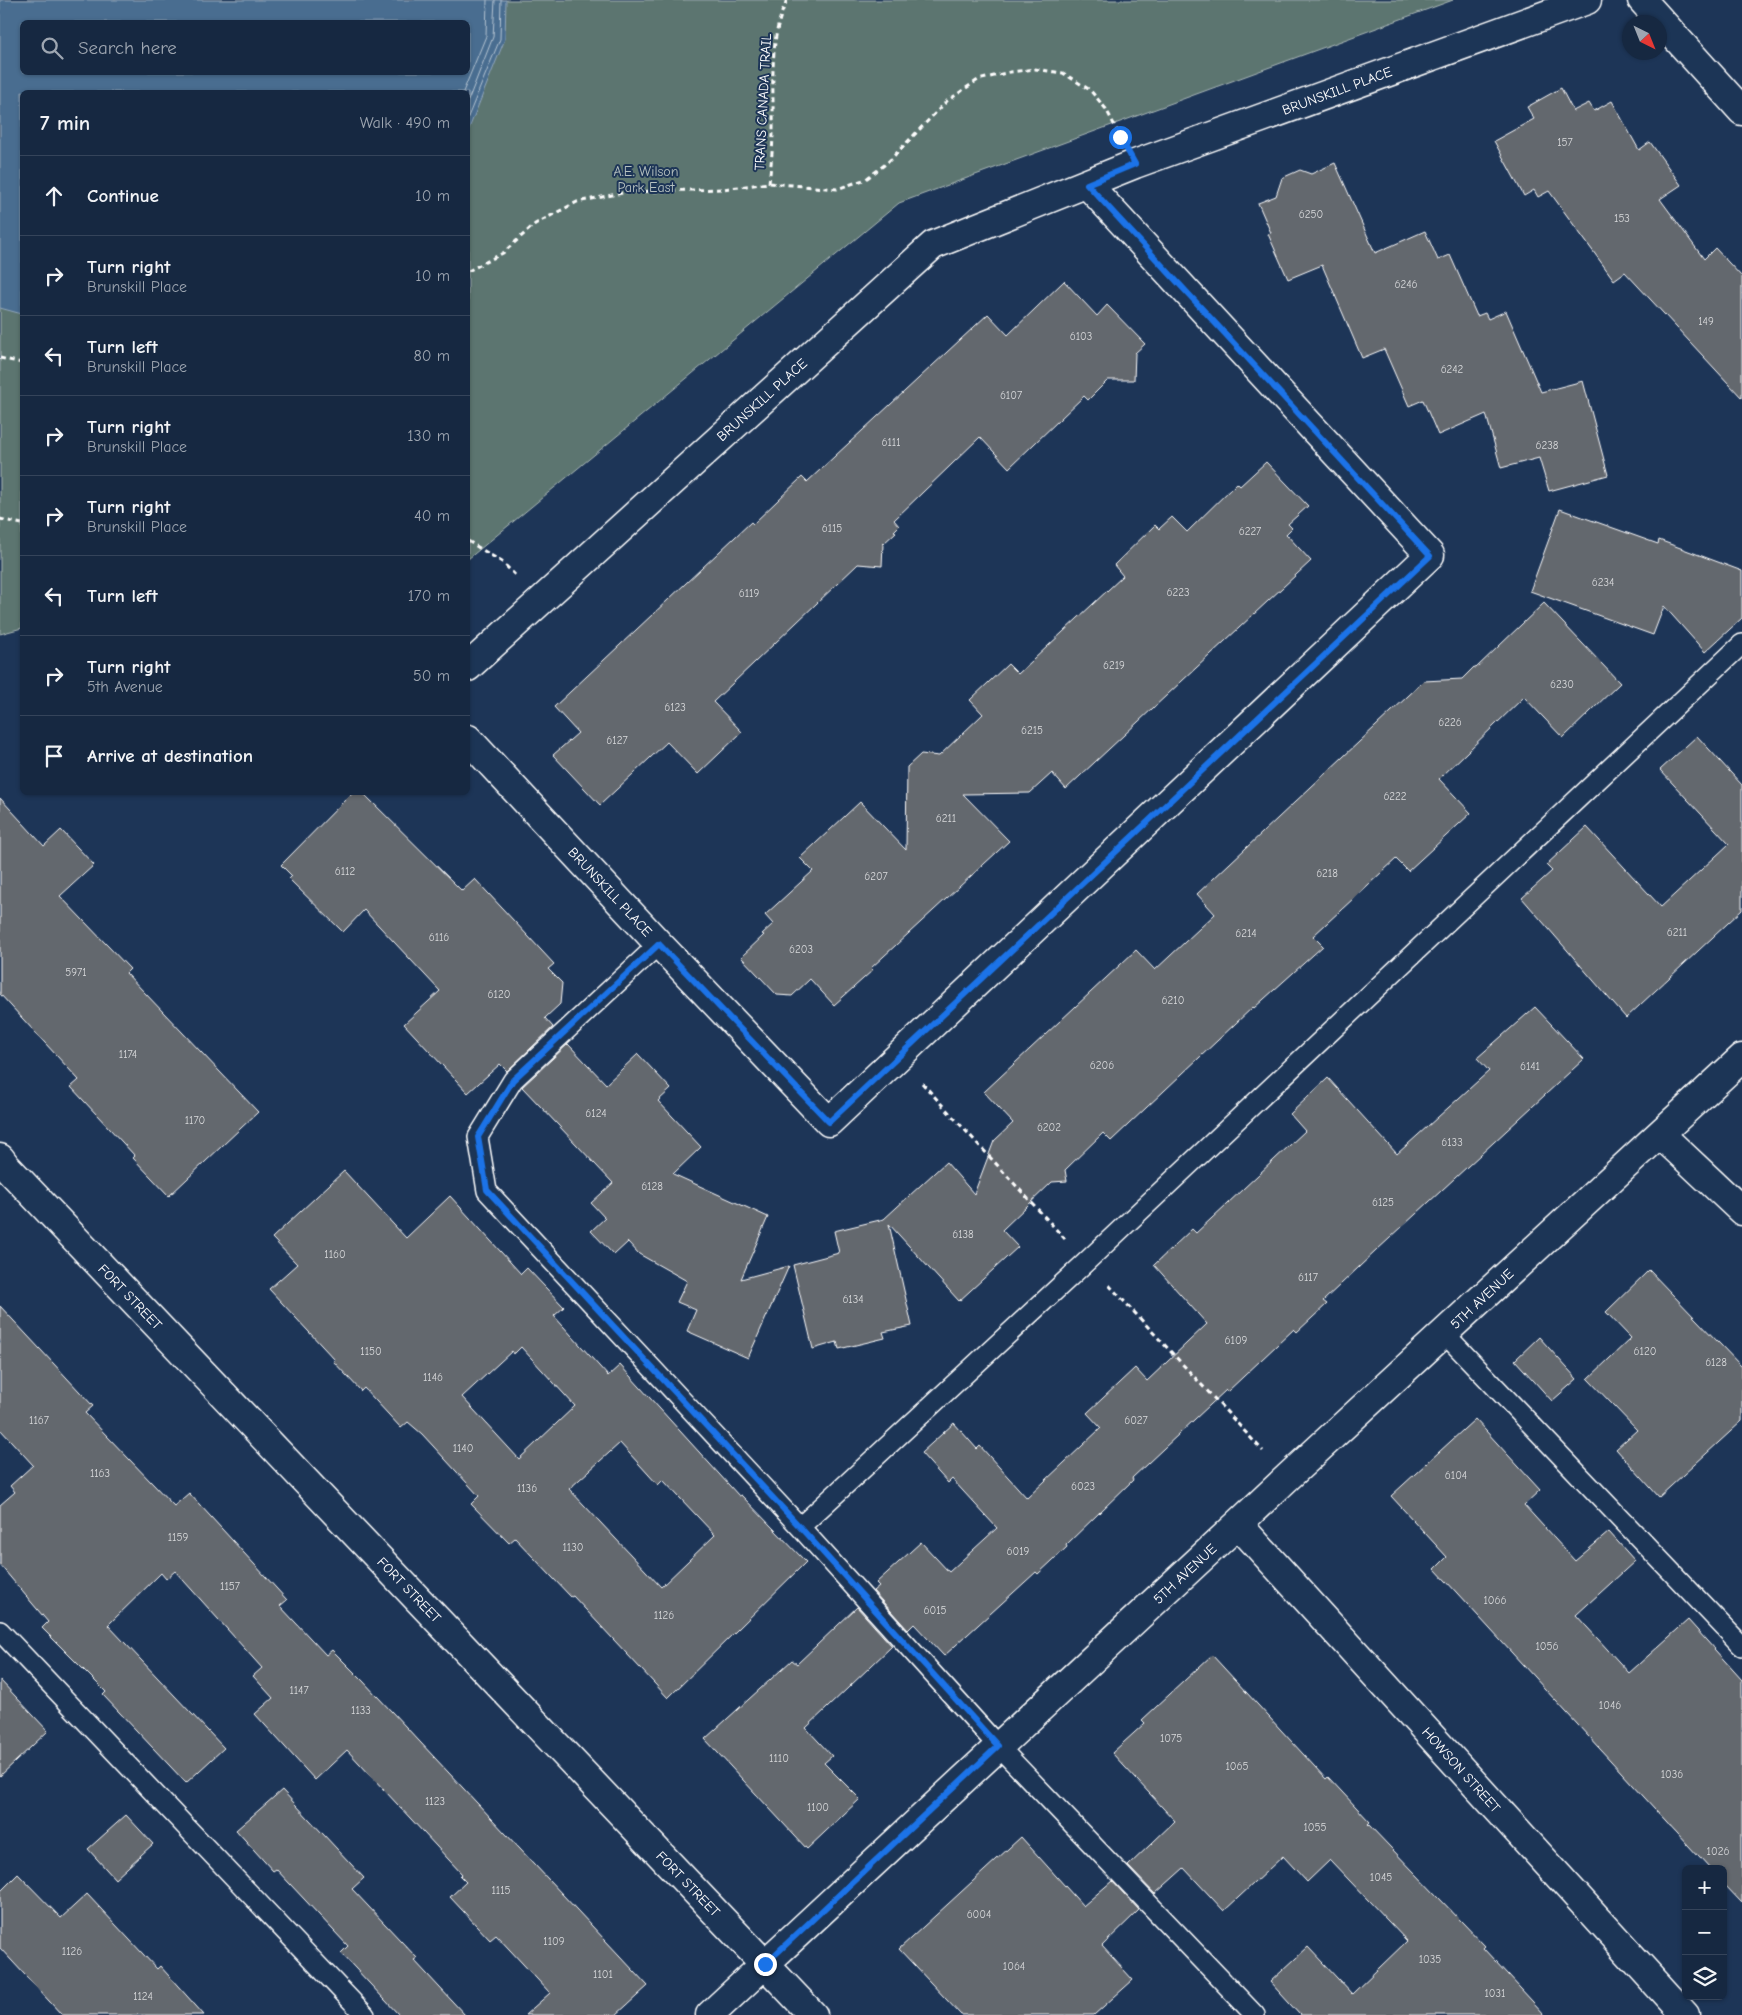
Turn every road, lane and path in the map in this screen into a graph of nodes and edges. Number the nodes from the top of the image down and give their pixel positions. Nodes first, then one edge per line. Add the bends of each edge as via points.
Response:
1 (787, 0) edge
2 (1588, 0) edge
3 (1642, 0) edge
4 (1742, 111) edge
5 (1135, 164) junction
6 (769, 183) junction
7 (1087, 184) junction
8 (470, 270) edge
9 (0, 358) edge
10 (20, 363) edge
11 (0, 519) edge
12 (20, 524) edge
13 (470, 542) edge
14 (539, 601) junction
15 (1742, 644) edge
16 (470, 665) edge
17 (470, 741) edge
18 (659, 944) junction
19 (1742, 1058) edge
20 (1660, 1134) junction
21 (2, 1165) edge
22 (1742, 1211) edge
23 (1444, 1333) junction
24 (1238, 1524) junction
25 (800, 1527) junction
26 (0, 1631) edge
27 (1742, 1646) edge
28 (998, 1746) junction
29 (765, 1964) junction
30 (365, 2015) edge
31 (710, 2015) edge
32 (812, 2015) edge
33 (1255, 2015) edge
34 (1685, 2015) edge

1 - 6 path, TRANS CANADA TRAIL via 774,50
2 - 5 street, BRUNSKILL PLACE
3 - 4 street
5 - 6 path via 1106,109 1090,90 1063,73 1035,70 978,80 947,101 887,163 866,179 837,188
5 - 7 street, BRUNSKILL PLACE
6 - 8 path, TRANS CANADA TRAIL via 723,189 627,192 577,202 535,224 503,253
7 - 14 street, BRUNSKILL PLACE via 933,245
7 - 18 street, BRUNSKILL PLACE via 1430,556 829,1122
9 - 10 path
11 - 12 path
13 - 14 path via 502,562
14 - 16 street, BRUNSKILL PLACE
15 - 25 lane via 1094,1255
17 - 18 street, BRUNSKILL PLACE
18 - 25 lane via 513,1080 478,1137 487,1190
19 - 20 street, 5TH AVENUE
20 - 22 street
20 - 23 street, 5TH AVENUE
21 - 29 street, FORT STREET
23 - 24 street, 5TH AVENUE
23 - 27 lane
24 - 28 street, 5TH AVENUE
24 - 34 street, HOWSON STREET
25 - 28 lane
26 - 30 lane
28 - 29 street, 5TH AVENUE
28 - 33 lane
29 - 31 street, 5TH AVENUE
29 - 32 street, FORT STREET

